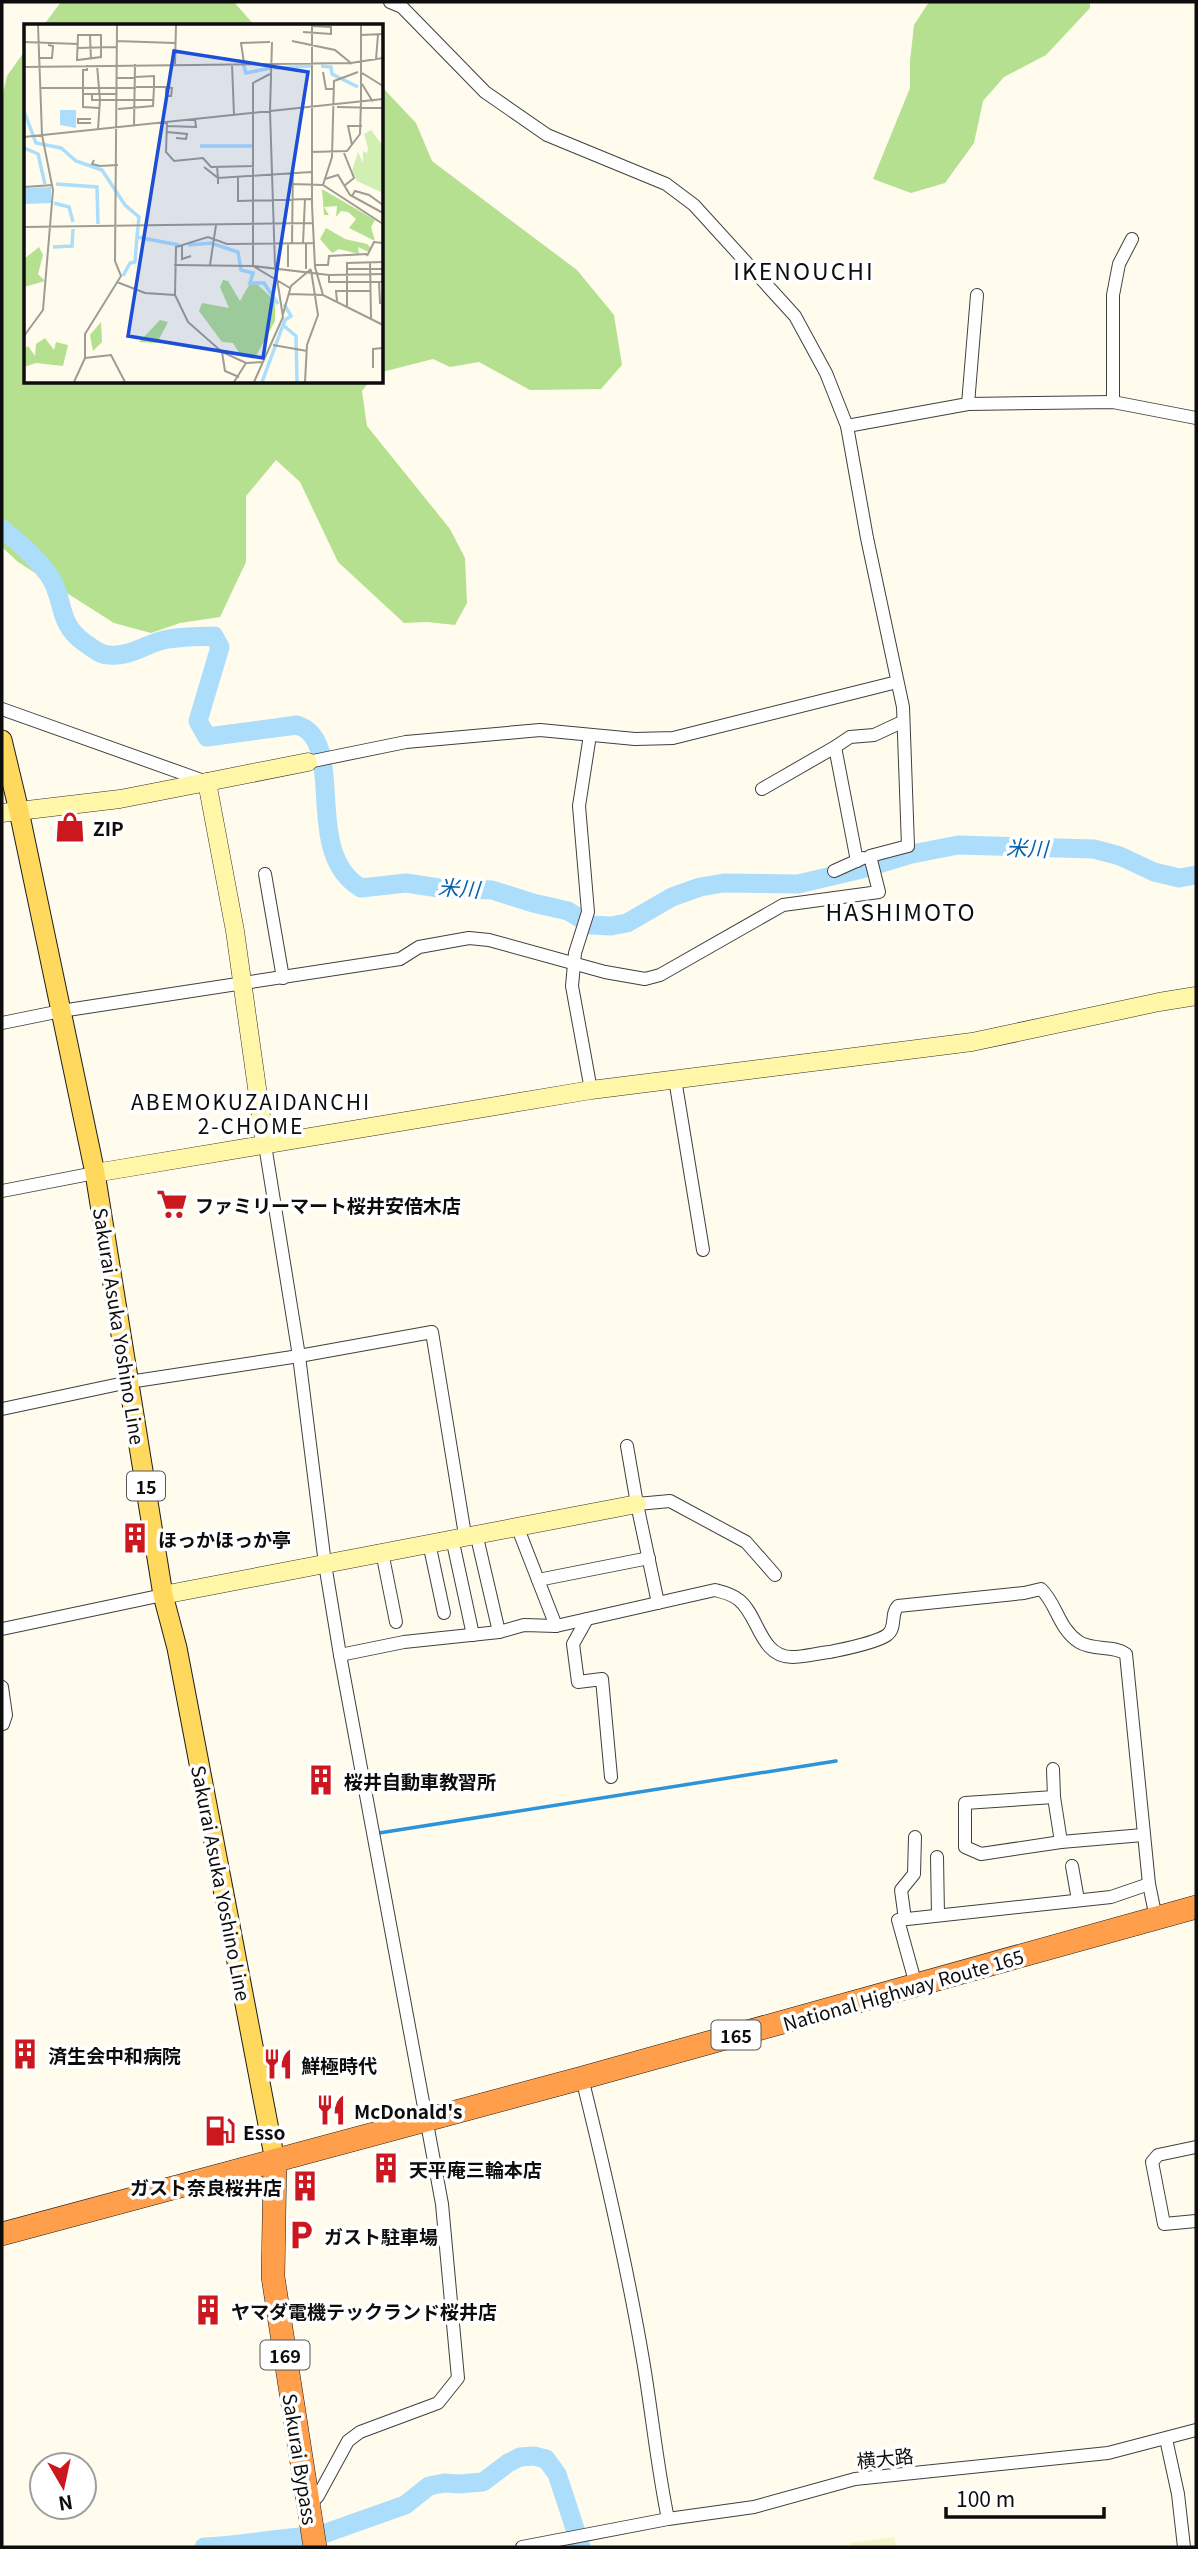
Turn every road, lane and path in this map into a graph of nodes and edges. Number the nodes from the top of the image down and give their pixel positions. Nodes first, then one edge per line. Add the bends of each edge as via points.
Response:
1 (390, 2) edge
2 (1132, 239) dead end
3 (977, 295) dead end
4 (1113, 402) junction
5 (968, 404) junction
6 (1196, 418) edge
7 (847, 426) junction
8 (897, 682) junction
9 (2, 709) edge
10 (902, 722) junction
11 (590, 736) junction
12 (2, 740) edge
13 (835, 747) junction
14 (308, 762) joint
15 (207, 782) junction
16 (762, 789) dead end
17 (11, 812) edge
18 (870, 856) junction
19 (857, 861) junction
20 (834, 871) dead end
21 (265, 874) dead end
22 (573, 964) junction
23 (283, 978) junction
24 (243, 985) junction
25 (1196, 996) edge
26 (61, 1011) junction
27 (2, 1023) edge
28 (675, 1079) junction
29 (591, 1090) junction
30 (265, 1145) junction
31 (95, 1173) junction
32 (2, 1191) edge
33 (703, 1251) dead end
34 (299, 1356) junction
35 (129, 1382) junction
36 (2, 1409) edge
37 (628, 1446) dead end
38 (637, 1504) junction
39 (517, 1526) junction
40 (464, 1536) junction
41 (429, 1543) junction
42 (382, 1552) junction
43 (649, 1558) junction
44 (326, 1564) junction
45 (775, 1574) dead end
46 (538, 1580) junction
47 (163, 1595) junction
48 (658, 1602) junction
49 (444, 1613) dead end
50 (587, 1619) junction
51 (396, 1622) dead end
52 (556, 1626) junction
53 (2, 1629) edge
54 (499, 1632) junction
55 (473, 1635) junction
56 (340, 1655) junction
57 (2, 1687) edge
58 (3, 1724) edge
59 (1054, 1769) dead end
60 (611, 1777) dead end
61 (1054, 1797) junction
62 (1143, 1835) junction
63 (915, 1837) dead end
64 (1061, 1843) junction
65 (937, 1857) dead end
66 (1072, 1866) dead end
67 (1149, 1884) junction
68 (1078, 1900) junction
69 (1196, 1907) edge
70 (937, 1915) junction
71 (1156, 1918) junction
72 (905, 1919) junction
73 (916, 1985) junction
74 (582, 2078) junction
75 (425, 2120) junction
76 (1196, 2147) edge
77 (275, 2161) junction
78 (1196, 2221) edge
79 (2, 2234) edge
80 (1196, 2430) edge
81 (1166, 2440) junction
82 (309, 2507) junction
83 (668, 2519) junction
84 (574, 2539) edge
85 (315, 2547) edge
86 (522, 2547) edge
87 (1184, 2547) edge

1 - 7 street via 402,7 485,93 547,135 666,184 694,205 795,316 826,373
2 - 4 street via 1119,264 1113,295
3 - 5 street
4 - 5 street
4 - 6 street
5 - 7 street
7 - 8 street
8 - 10 street
8 - 11 street via 673,738
9 - 15 street
10 - 13 street via 874,735 850,737
10 - 18 street via 908,846
11 - 14 street via 540,730 406,742
11 - 22 street via 579,806 588,912
12 - 17 main road, Sakurai Asuka Yoshino Line / 15
13 - 16 street
13 - 19 street
14 - 15 street
15 - 17 street via 120,799
15 - 24 street
17 - 26 main road, Sakurai Asuka Yoshino Line / 15
18 - 19 street
18 - 22 street via 879,892 783,905 660,975 645,978
19 - 20 street
21 - 23 street
22 - 23 street via 469,938 419,947 400,959
22 - 29 street via 572,986
23 - 24 street
24 - 26 street
24 - 30 street
25 - 28 street via 972,1042
26 - 27 street
26 - 31 main road, Sakurai Asuka Yoshino Line / 15
28 - 29 street
28 - 33 street
29 - 30 street
30 - 31 street
30 - 34 street
31 - 32 street
31 - 35 main road, Sakurai Asuka Yoshino Line / 15
34 - 35 street
34 - 40 street via 432,1332
34 - 44 street
35 - 36 street
35 - 47 main road, Sakurai Asuka Yoshino Line / 15
37 - 38 street
38 - 39 street
38 - 43 street
38 - 45 street via 670,1501 746,1542
39 - 40 street
39 - 46 street
40 - 41 street
40 - 54 street
40 - 55 street
41 - 42 street
41 - 49 street
42 - 44 street
42 - 51 street
43 - 46 street
43 - 48 street
44 - 47 street
44 - 56 street
46 - 52 street
47 - 53 street
47 - 77 main road, Sakurai Asuka Yoshino Line / 15
48 - 50 street
48 - 62 street via 715,1590 731,1595 747,1608 769,1646 792,1657 886,1636 898,1606 1041,1589 1065,1628 1080,1642 1126,1654
50 - 52 street
50 - 60 street via 573,1644 578,1682 601,1679
52 - 54 street via 524,1625
54 - 55 street
55 - 56 street
56 - 75 street
57 - 58 street
59 - 61 street
61 - 64 street
61 - 64 street via 965,1803 965,1847 981,1853
62 - 64 street
62 - 67 street
63 - 72 street via 914,1874 901,1890
65 - 70 street
66 - 68 street
67 - 68 street via 1111,1897
67 - 71 street
68 - 70 street
69 - 71 highway, National Highway Route 165 / 165
70 - 72 street
71 - 73 highway, National Highway Route 165 / 165
72 - 73 street via 898,1920
73 - 74 highway, National Highway Route 165 / 165
74 - 75 highway, National Highway Route 165 / 165
74 - 83 street via 643,2360
75 - 77 highway, National Highway Route 165 / 165
75 - 82 street via 442,2204 458,2378 438,2403 360,2432 348,2441
76 - 78 street via 1158,2155 1152,2162 1164,2224
77 - 79 highway, National Highway Route 165 / 165
77 - 82 highway, Sakurai Bypass / 169 via 272,2277
80 - 81 street, 横大路
81 - 83 street, 横大路 via 1108,2453 855,2479 754,2507
81 - 87 street
82 - 85 highway, Sakurai Bypass / 169
83 - 84 street, 横大路
84 - 86 street, 横大路

